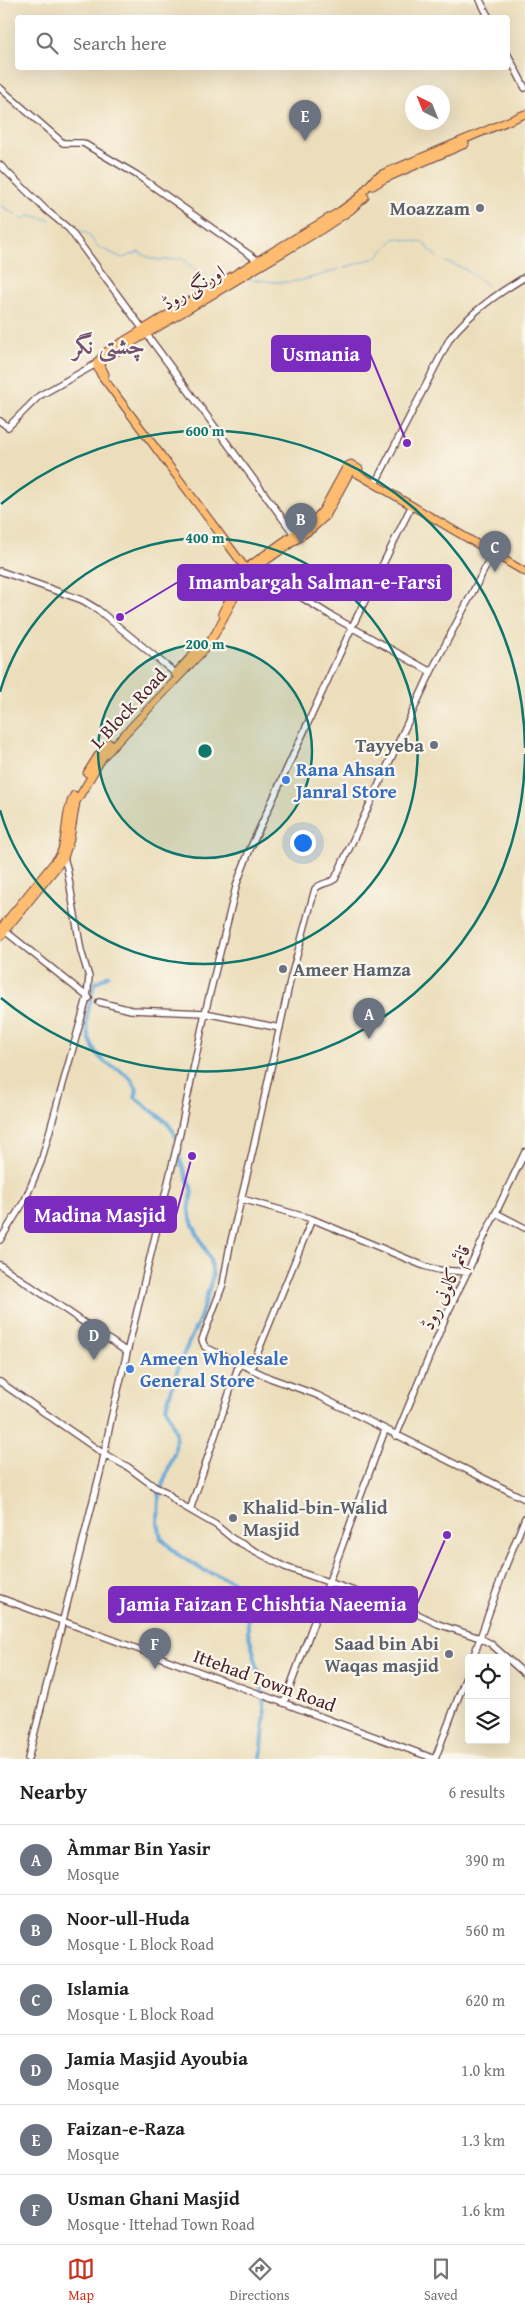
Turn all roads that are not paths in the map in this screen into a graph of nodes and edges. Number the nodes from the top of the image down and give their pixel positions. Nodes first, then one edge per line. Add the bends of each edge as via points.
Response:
1 (480, 0) edge
2 (488, 15) edge
3 (510, 59) edge
4 (525, 88) edge
5 (1, 90) edge
6 (525, 114) edge
7 (525, 119) edge
8 (0, 165) edge
9 (257, 260) junction
10 (525, 277) edge
11 (145, 332) junction
12 (96, 364) junction
13 (0, 421) edge
14 (377, 480) junction
15 (412, 505) junction
16 (294, 534) junction
17 (493, 552) junction
18 (525, 568) edge
19 (250, 569) junction
20 (0, 571) edge
21 (525, 572) edge
22 (352, 627) junction
23 (431, 672) junction
24 (175, 673) junction
25 (71, 811) junction
26 (62, 857) junction
27 (3, 930) edge
28 (0, 937) edge
29 (88, 998) junction
30 (99, 1002) dead end
31 (205, 1013) junction
32 (280, 1028) junction
33 (525, 1152) edge
34 (242, 1199) junction
35 (496, 1213) junction
36 (312, 1219) junction
37 (525, 1228) edge
38 (0, 1240) edge
39 (0, 1265) edge
40 (468, 1272) junction
41 (127, 1352) junction
42 (239, 1364) junction
43 (251, 1369) junction
44 (0, 1382) edge
45 (385, 1430) junction
46 (396, 1436) junction
47 (104, 1454) junction
48 (525, 1499) edge
49 (190, 1510) junction
50 (525, 1518) edge
51 (329, 1581) junction
52 (0, 1598) edge
53 (64, 1622) junction
54 (480, 1638) junction
55 (474, 1654) edge
56 (525, 1674) edge
57 (465, 1680) edge
58 (284, 1703) junction
59 (28, 1759) edge
60 (435, 1759) edge

1 - 2 street
3 - 4 street
5 - 9 street via 63,143 83,143 137,175
6 - 9 main road, اورنگی روڈ via 382,174 340,211
7 - 11 main road, اورنگی روڈ via 384,179 351,210
8 - 11 street via 69,228
9 - 11 main road, اورنگی روڈ
10 - 14 street via 491,297 450,338
11 - 12 main road, اورنگی روڈ via 107,351
11 - 16 street
11 - 19 main road, اورنگی روڈ via 103,360 102,369
12 - 13 street, اورنگی روڈ via 39,396 8,427
12 - 19 main road via 106,382
14 - 16 main road, L Block Road via 349,465 319,514
14 - 17 main road, L Block Road
15 - 17 main road, L Block Road
15 - 19 main road, L Block Road via 351,470 326,516
15 - 22 street
16 - 19 main road, L Block Road
17 - 18 main road, L Block Road
17 - 21 main road, L Block Road
17 - 23 street
19 - 22 street
19 - 24 main road, L Block Road via 212,632
19 - 25 main road, L Block Road via 212,638 103,757
20 - 24 street via 82,600
22 - 23 street
22 - 31 street via 237,883
23 - 32 street via 335,879 315,889 290,978
24 - 25 main road, L Block Road via 99,754 73,797
25 - 26 main road, L Block Road
26 - 27 main road, L Block Road
26 - 29 street via 89,978
27 - 28 main road, L Block Road
27 - 29 street
29 - 38 street via 35,1177
30 - 31 street via 131,1010
31 - 32 street
31 - 41 street
32 - 34 street
33 - 35 street, قائم کالونی روڈ
34 - 36 street
34 - 42 street via 223,1284 202,1340 205,1347
35 - 37 street
35 - 40 street, قائم کالونی روڈ
36 - 40 street via 424,1266
36 - 43 street
39 - 41 street
40 - 46 street, قائم کالونی روڈ
41 - 47 street
42 - 43 street
42 - 49 street
43 - 45 street via 317,1395
44 - 47 street
45 - 46 street
45 - 51 street
46 - 48 street
47 - 49 street
47 - 53 street
49 - 51 street via 233,1539 285,1567
50 - 54 street
51 - 54 street
51 - 58 street
52 - 53 street, Ittehad Town Road
53 - 58 street, Ittehad Town Road
53 - 59 street
54 - 55 street
54 - 56 street
57 - 60 street
58 - 60 street, Ittehad Town Road

